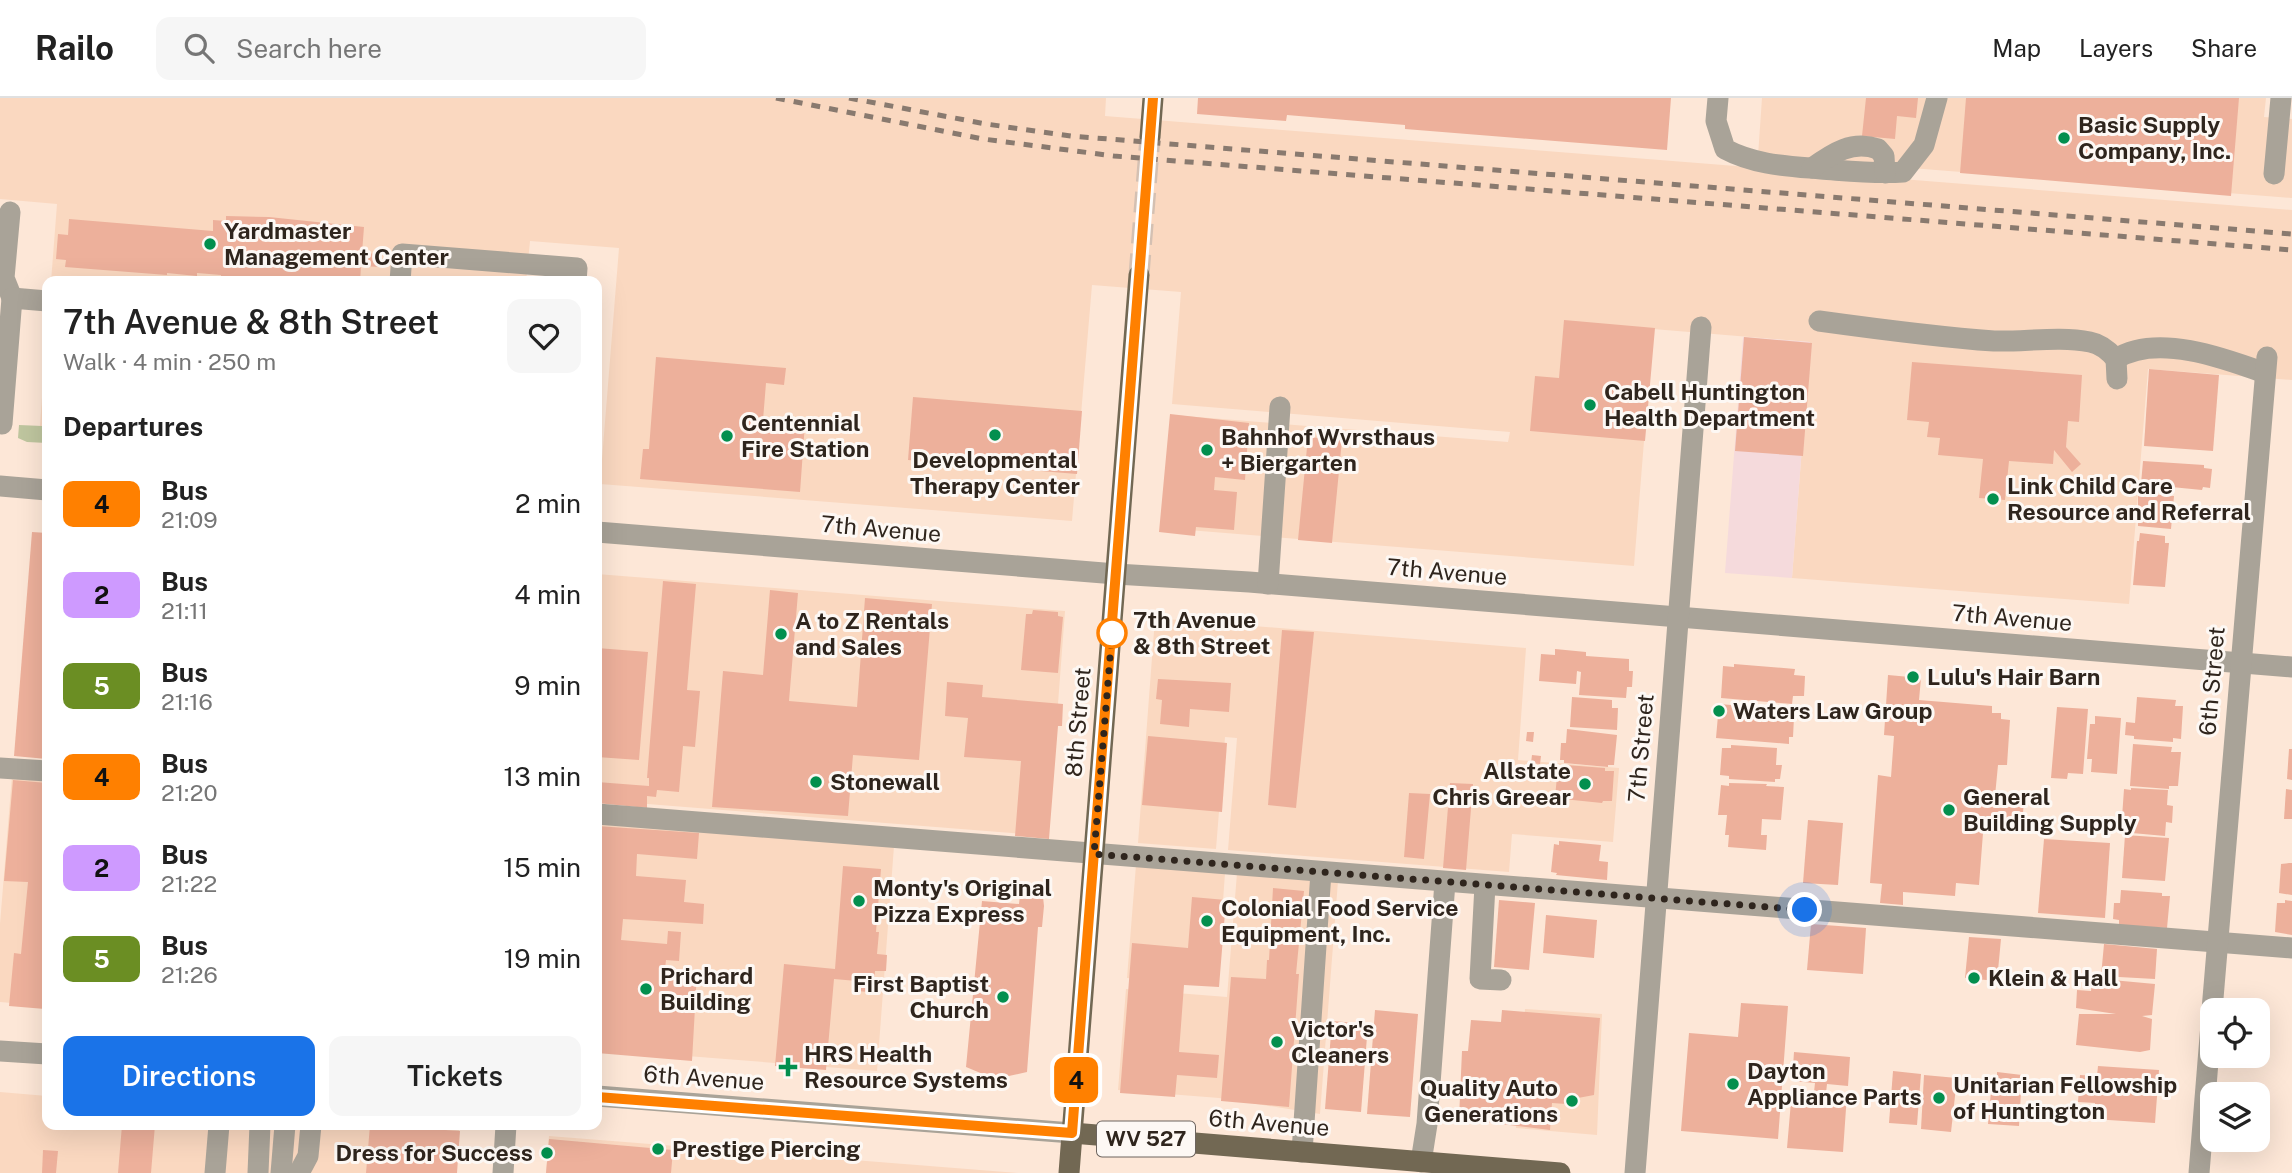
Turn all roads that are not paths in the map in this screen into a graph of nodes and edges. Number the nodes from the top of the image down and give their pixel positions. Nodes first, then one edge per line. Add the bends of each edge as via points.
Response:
1 (1153, 98) edge
2 (1718, 98) edge
3 (1937, 98) edge
4 (2281, 98) edge
5 (1150, 137) tunnel mouth
6 (2274, 174) dead end
7 (10, 212) dead end
8 (576, 275) edge
9 (1139, 275) tunnel mouth
10 (400, 276) edge
11 (12, 298) junction
12 (42, 301) edge
13 (1819, 321) dead end
14 (1701, 327) dead end
15 (1280, 407) dead end
16 (2, 424) dead end
17 (0, 486) edge
18 (42, 490) edge
19 (602, 532) edge
20 (1116, 574) junction
21 (1268, 584) junction
22 (1678, 618) junction
23 (2240, 663) junction
24 (2292, 667) edge
25 (0, 768) edge
26 (42, 771) edge
27 (602, 814) edge
28 (1094, 854) junction
29 (1321, 872) junction
30 (1445, 882) junction
31 (1485, 885) junction
32 (1655, 898) junction
33 (2218, 942) junction
34 (2292, 948) edge
35 (1501, 980) dead end
36 (2213, 998) edge
37 (0, 1051) edge
38 (42, 1054) edge
39 (2207, 1068) edge
40 (602, 1097) edge
41 (219, 1130) edge
42 (260, 1130) edge
43 (285, 1130) edge
44 (311, 1130) edge
45 (506, 1130) edge
46 (1072, 1133) junction
47 (1302, 1152) junction
48 (1421, 1162) junction
49 (215, 1173) edge
50 (257, 1173) edge
51 (281, 1173) edge
52 (299, 1173) edge
53 (503, 1173) edge
54 (1069, 1173) edge
55 (1560, 1173) edge
56 (1635, 1173) edge
57 (2199, 1173) edge

1 - 5 main road
2 - 3 street via 1716,121 1725,149 1741,158 1768,165 1885,173 1903,172 1924,145
4 - 6 street
7 - 11 street via 4,278
8 - 10 street via 402,254
9 - 20 main road, 8th Street / WV 527
11 - 12 street
11 - 16 street
13 - 23 street, 6th Street via 1924,336 2094,343 2107,349 2116,369 2138,349 2164,348 2266,365
14 - 22 street, 7th Street
15 - 21 street
17 - 18 street
19 - 20 street, 7th Avenue
20 - 21 street, 7th Avenue
20 - 28 main road, 8th Street / WV 527
21 - 22 street, 7th Avenue
22 - 23 street, 7th Avenue
22 - 32 street, 7th Street
23 - 24 street, 7th Avenue
23 - 33 street, 6th Street
25 - 26 street
27 - 28 street
28 - 29 street
28 - 46 main road, 8th Street / WV 527
29 - 30 street
29 - 47 street
30 - 31 street
30 - 48 street
31 - 32 street
31 - 35 street via 1480,979
32 - 33 street
32 - 56 street, 7th Street
33 - 34 street
33 - 36 street, 6th Street
37 - 38 street
39 - 57 street, 6th Street
40 - 46 street, 6th Avenue
41 - 49 street
42 - 50 street
43 - 51 street
44 - 52 street via 308,1156
45 - 53 street
46 - 47 main road, 6th Avenue / WV 527
46 - 54 main road, 8th Street
47 - 48 main road, 6th Avenue / WV 527
48 - 55 main road, 6th Avenue / WV 527

